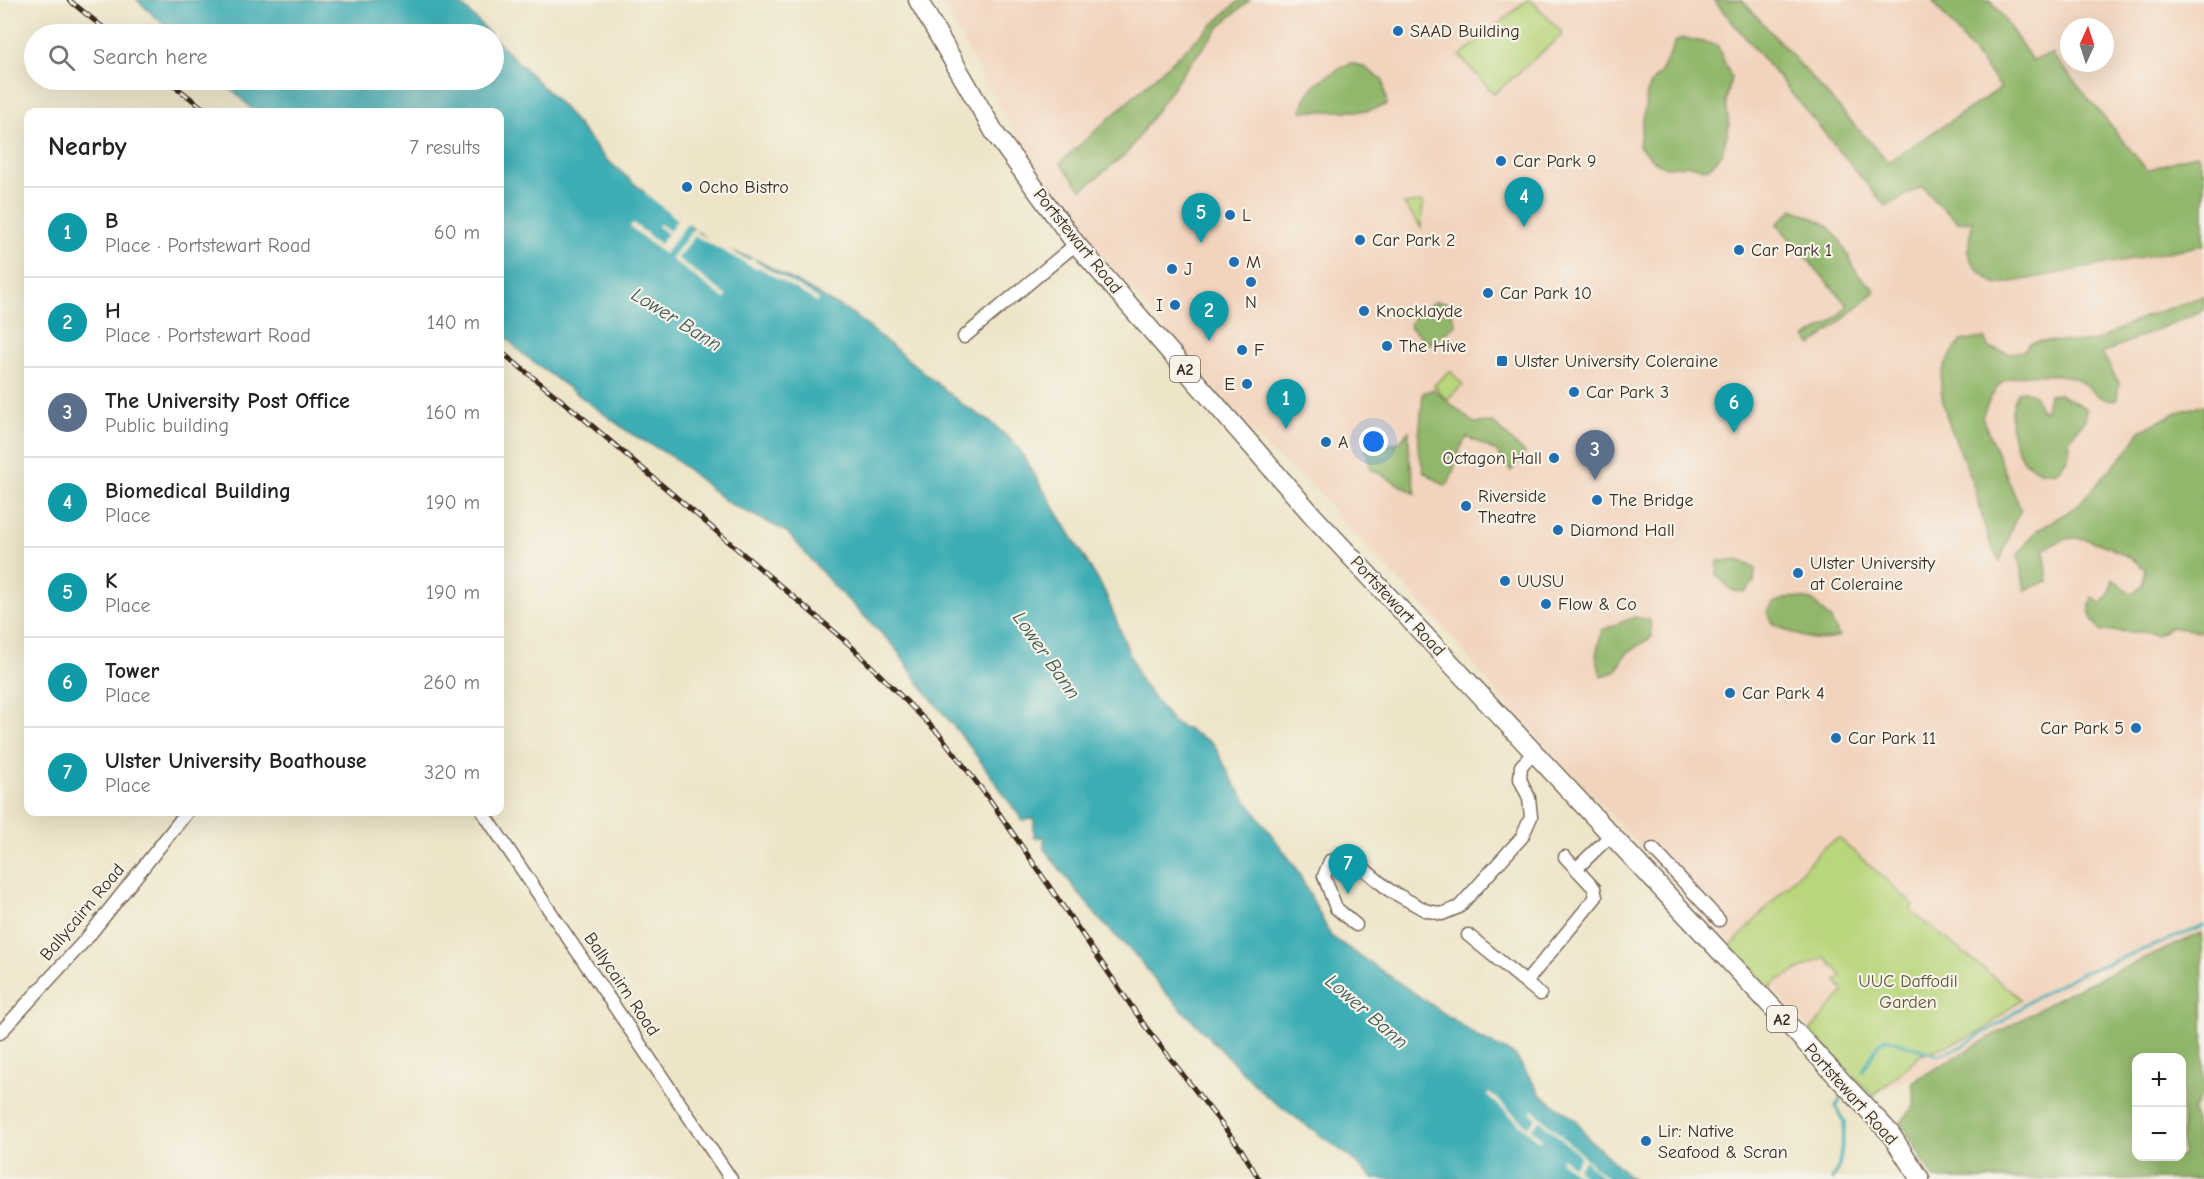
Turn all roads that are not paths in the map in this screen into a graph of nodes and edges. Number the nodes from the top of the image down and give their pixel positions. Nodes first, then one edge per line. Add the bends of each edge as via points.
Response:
1 (918, 0) edge
2 (1076, 244) junction
3 (964, 337) dead end
4 (1534, 752) junction
5 (184, 816) edge
6 (486, 816) edge
7 (1610, 836) junction
8 (1653, 849) dead end
9 (1565, 857) dead end
10 (1577, 868) junction
11 (1719, 920) dead end
12 (1356, 925) dead end
13 (1468, 935) dead end
14 (1526, 982) junction
15 (1540, 994) dead end
16 (0, 1033) edge
17 (731, 1179) edge
18 (1920, 1179) edge

1 - 2 main road, Portstewart Road / A2 via 996,135
2 - 3 street
2 - 4 main road, Portstewart Road / A2 via 1314,517
4 - 7 main road, Portstewart Road / A2
4 - 12 street via 1521,766 1520,779 1529,798 1531,818 1522,837 1459,907 1442,914 1425,910 1389,890 1357,863 1330,861 1324,876 1336,908
5 - 16 street, Ballycairn Road via 87,938
6 - 17 street, Ballycairn Road
7 - 10 street
7 - 18 main road, Portstewart Road / A2 via 1890,1133
8 - 11 street
9 - 10 street
10 - 14 street via 1594,888 1594,901
13 - 14 street
14 - 15 street

